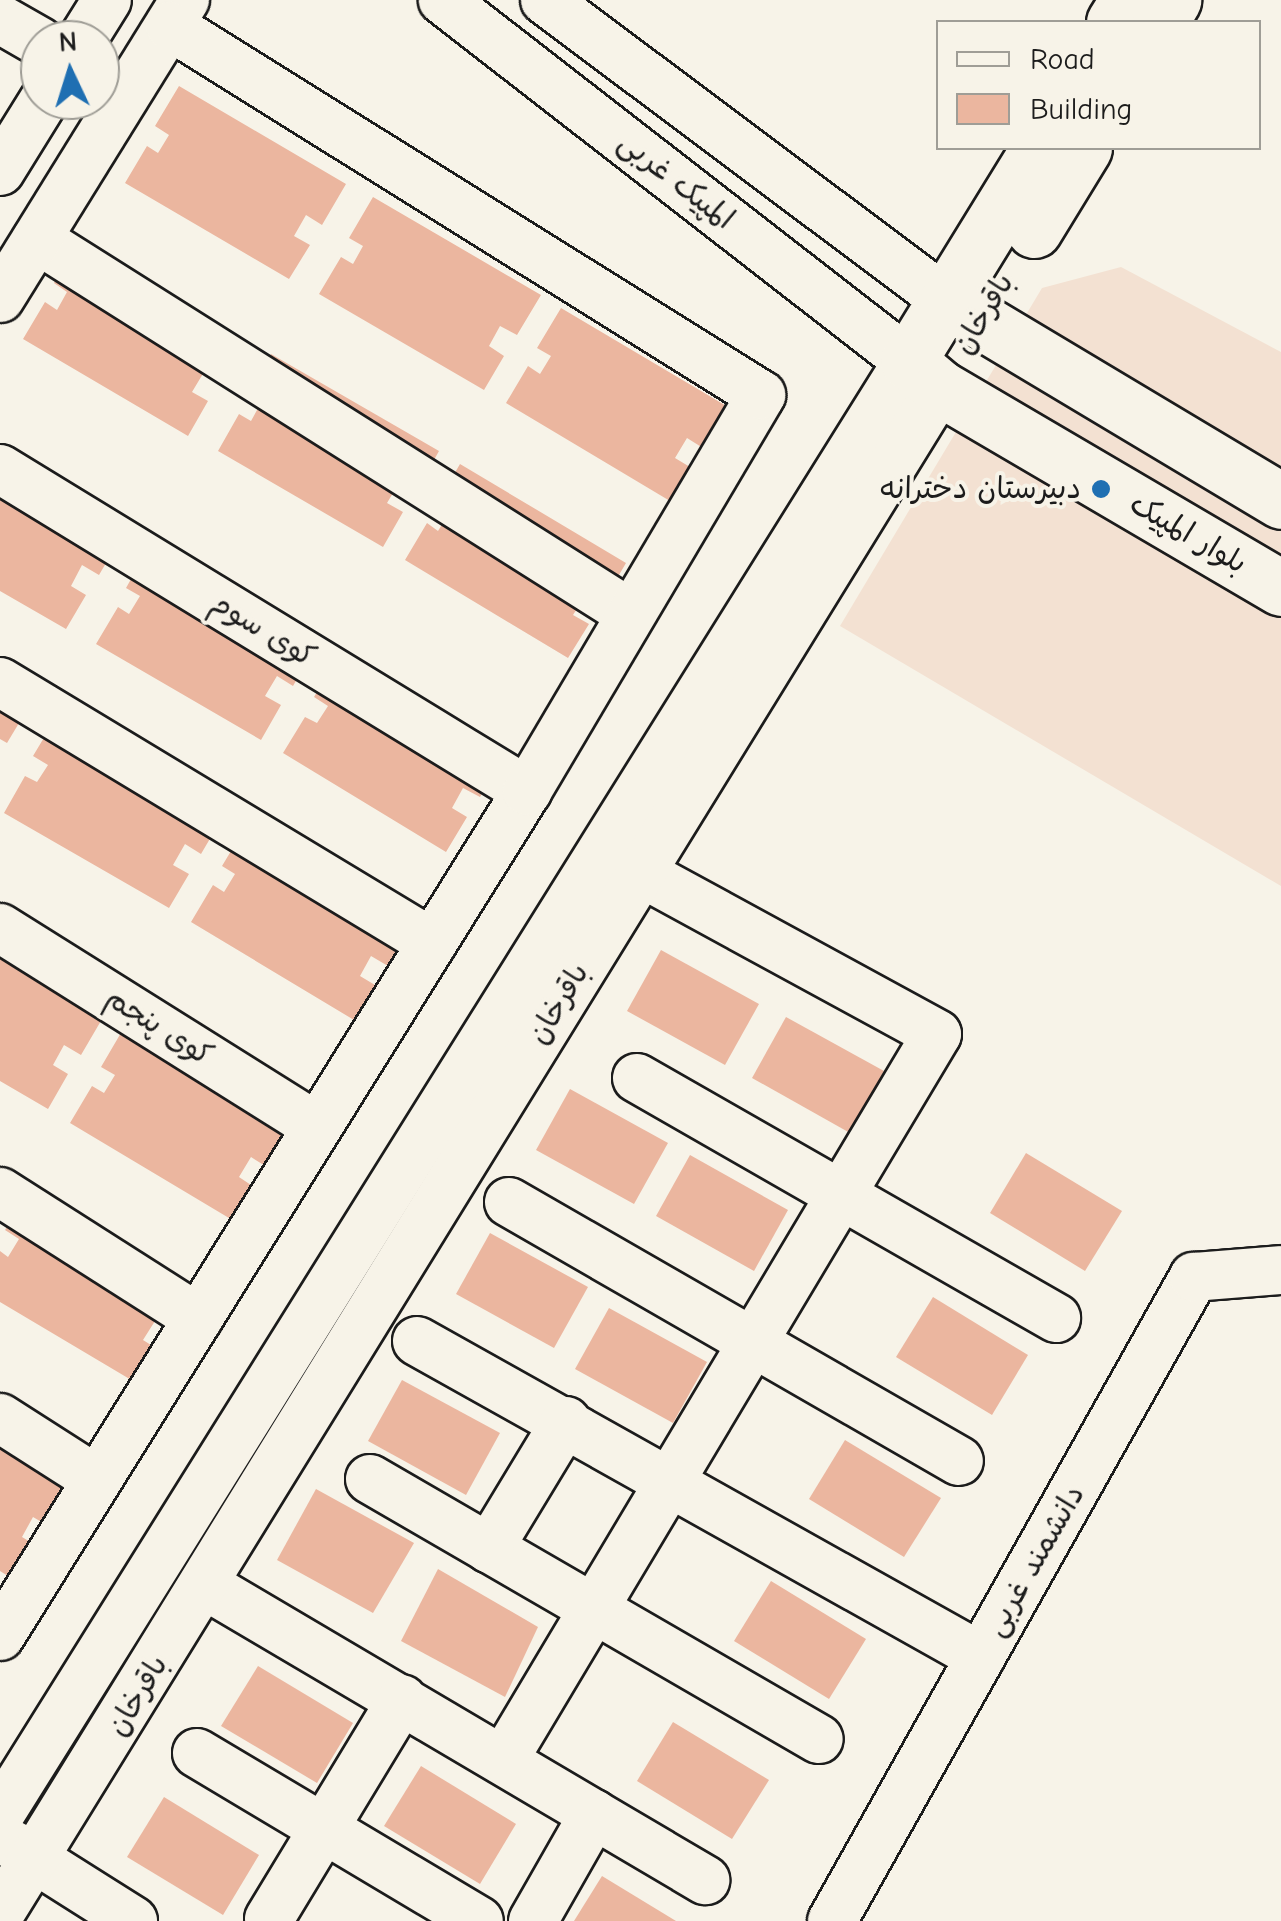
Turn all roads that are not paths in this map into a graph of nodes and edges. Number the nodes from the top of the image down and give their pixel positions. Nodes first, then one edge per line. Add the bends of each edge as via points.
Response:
1 (443, 0) edge
2 (545, 0) edge
3 (177, 13) edge
4 (32, 120) edge
5 (1038, 150) edge
6 (1083, 150) edge
7 (0, 171) edge
8 (36, 239) junction
9 (0, 298) edge
10 (963, 310) junction
11 (924, 374) junction
12 (0, 468) edge
13 (1281, 501) edge
14 (1281, 588) edge
15 (631, 614) junction
16 (0, 682) edge
17 (527, 790) junction
18 (640, 872) junction
19 (0, 928) edge
20 (432, 943) junction
21 (637, 1078) dead end
22 (317, 1127) junction
23 (0, 1192) edge
24 (845, 1195) junction
25 (509, 1202) dead end
26 (1281, 1270) edge
27 (198, 1318) junction
28 (1056, 1318) dead end
29 (417, 1341) dead end
30 (754, 1341) junction
31 (0, 1418) edge
32 (566, 1421) junction
33 (959, 1461) dead end
34 (370, 1479) dead end
35 (97, 1480) junction
36 (671, 1480) junction
37 (490, 1548) junction
38 (205, 1585) junction
39 (596, 1607) junction
40 (0, 1636) edge
41 (981, 1657) junction
42 (402, 1700) junction
43 (819, 1739) dead end
44 (197, 1753) dead end
45 (504, 1759) junction
46 (0, 1814) edge
47 (594, 1814) junction
48 (326, 1830) junction
49 (19, 1849) edge
50 (704, 1880) dead end
51 (11, 1909) edge
52 (269, 1919) edge
53 (132, 1921) edge
54 (479, 1921) edge
55 (533, 1921) edge
56 (832, 1921) edge

1 - 11 street, المپیک غربی
2 - 10 street
3 - 8 street
3 - 15 street via 761,396
4 - 7 street
5 - 10 main road, باقرخان
6 - 10 main road, باقرخان
8 - 9 street
8 - 15 street
10 - 11 main road, باقرخان
10 - 13 main road
11 - 14 main road, بلوار المپیک
11 - 18 street, باقرخان
11 - 46 street, باقرخان
12 - 17 street, کوی سوم
15 - 17 street
16 - 20 street
17 - 20 street
18 - 24 street via 937,1034
18 - 38 street, باقرخان
19 - 22 street, کوی پنجم
20 - 22 street
21 - 24 street
22 - 27 street
23 - 27 street
24 - 28 street
24 - 30 street
25 - 30 street
26 - 41 street, دانشمند غربی via 1194,1277
27 - 35 street
29 - 32 street
30 - 33 street
30 - 36 street
31 - 35 street
32 - 36 street
32 - 37 street
34 - 37 street
35 - 40 street
36 - 39 street
36 - 41 street
37 - 39 street
38 - 42 street
38 - 49 street, باقرخان
39 - 43 street
39 - 45 street
41 - 56 street, دانشمند غربی
42 - 45 street
42 - 48 street
44 - 48 street
45 - 47 street
47 - 50 street
47 - 55 street
48 - 52 street
48 - 54 street
49 - 51 street, باقرخان
49 - 53 street

